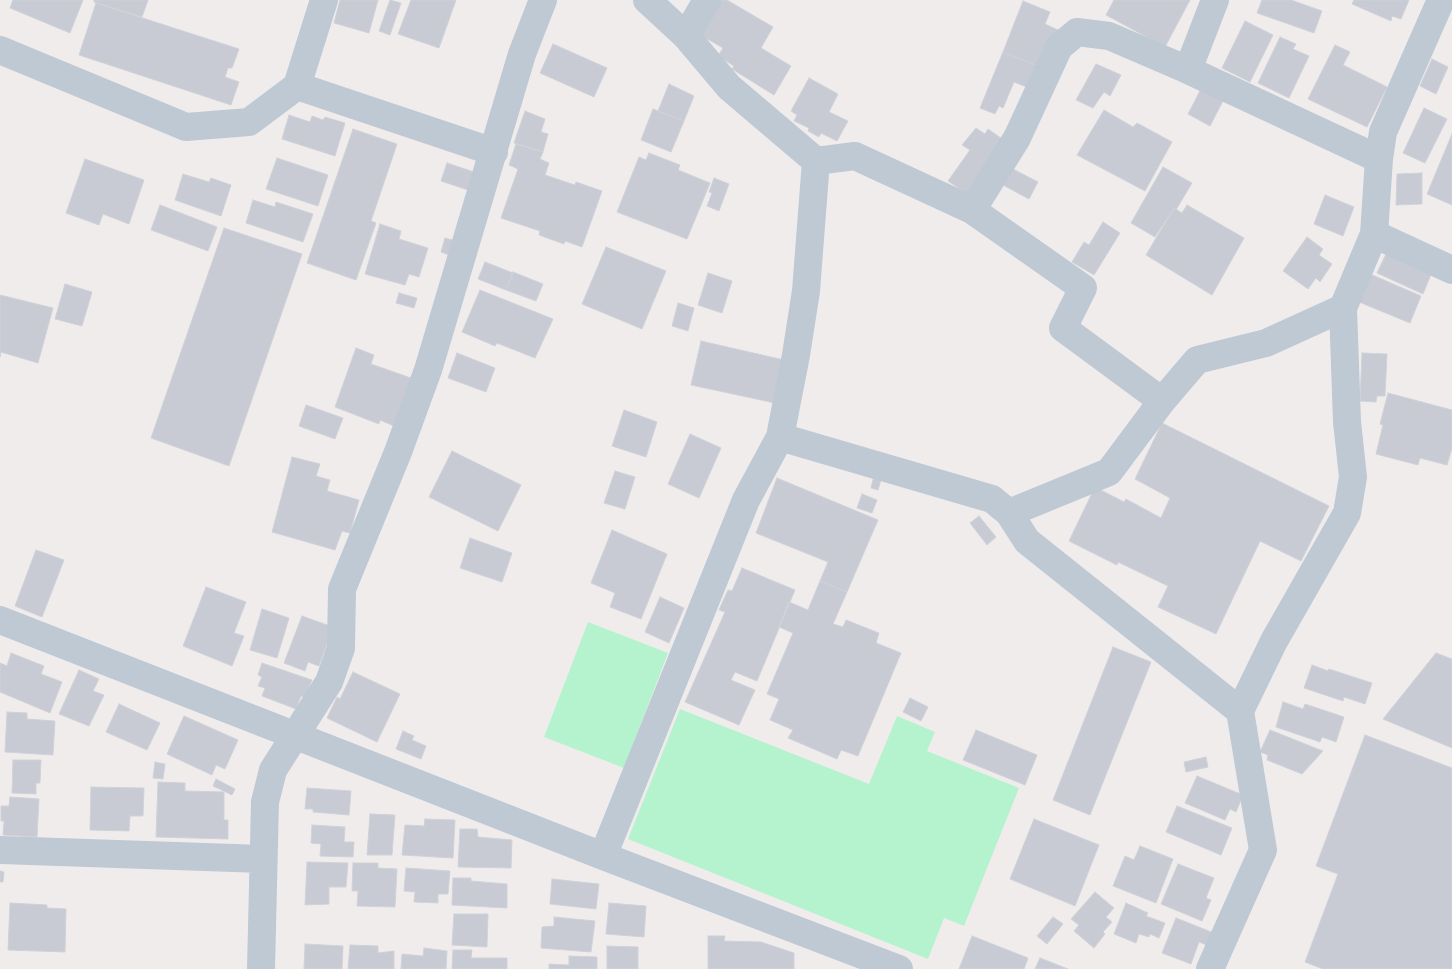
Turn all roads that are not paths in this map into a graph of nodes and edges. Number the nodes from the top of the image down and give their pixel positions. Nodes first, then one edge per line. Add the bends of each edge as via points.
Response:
1 (324, 0) edge
2 (543, 0) edge
3 (647, 0) edge
4 (707, 0) edge
5 (1215, 0) edge
6 (1440, 0) edge
7 (686, 36) junction
8 (0, 50) edge
9 (1188, 70) junction
10 (296, 86) junction
11 (494, 152) junction
12 (1379, 159) junction
13 (816, 161) junction
14 (972, 210) junction
15 (1374, 234) junction
16 (1452, 270) edge
17 (1343, 308) junction
18 (1162, 401) junction
19 (780, 437) junction
20 (1009, 513) junction
21 (0, 620) edge
22 (1240, 711) junction
23 (295, 734) junction
24 (0, 850) edge
25 (603, 856) junction
26 (263, 860) junction
27 (261, 969) edge
28 (899, 969) edge
29 (1210, 969) edge

1 - 10 street
2 - 11 street via 522,54
3 - 7 street
4 - 7 street
5 - 9 street
6 - 12 street via 1383,132
7 - 13 street via 729,87
8 - 10 street via 186,126 249,122
9 - 12 street
9 - 14 street via 1110,36 1077,32 1059,47 1017,138
10 - 11 street
11 - 23 street via 428,370 342,589 342,648 329,682
12 - 15 street
13 - 14 street via 855,156
13 - 19 street via 806,291
14 - 18 street via 1083,288 1063,328
15 - 16 street
15 - 17 street
17 - 18 street via 1266,343 1196,360
17 - 22 street via 1347,422 1353,477 1347,513 1274,641
18 - 20 street via 1109,472
19 - 20 street via 992,499
19 - 25 street via 746,500
20 - 22 street via 1027,541
21 - 23 street
22 - 29 street via 1262,850
23 - 25 street
23 - 26 street via 273,770 265,802
24 - 26 street
25 - 28 street
26 - 27 street

